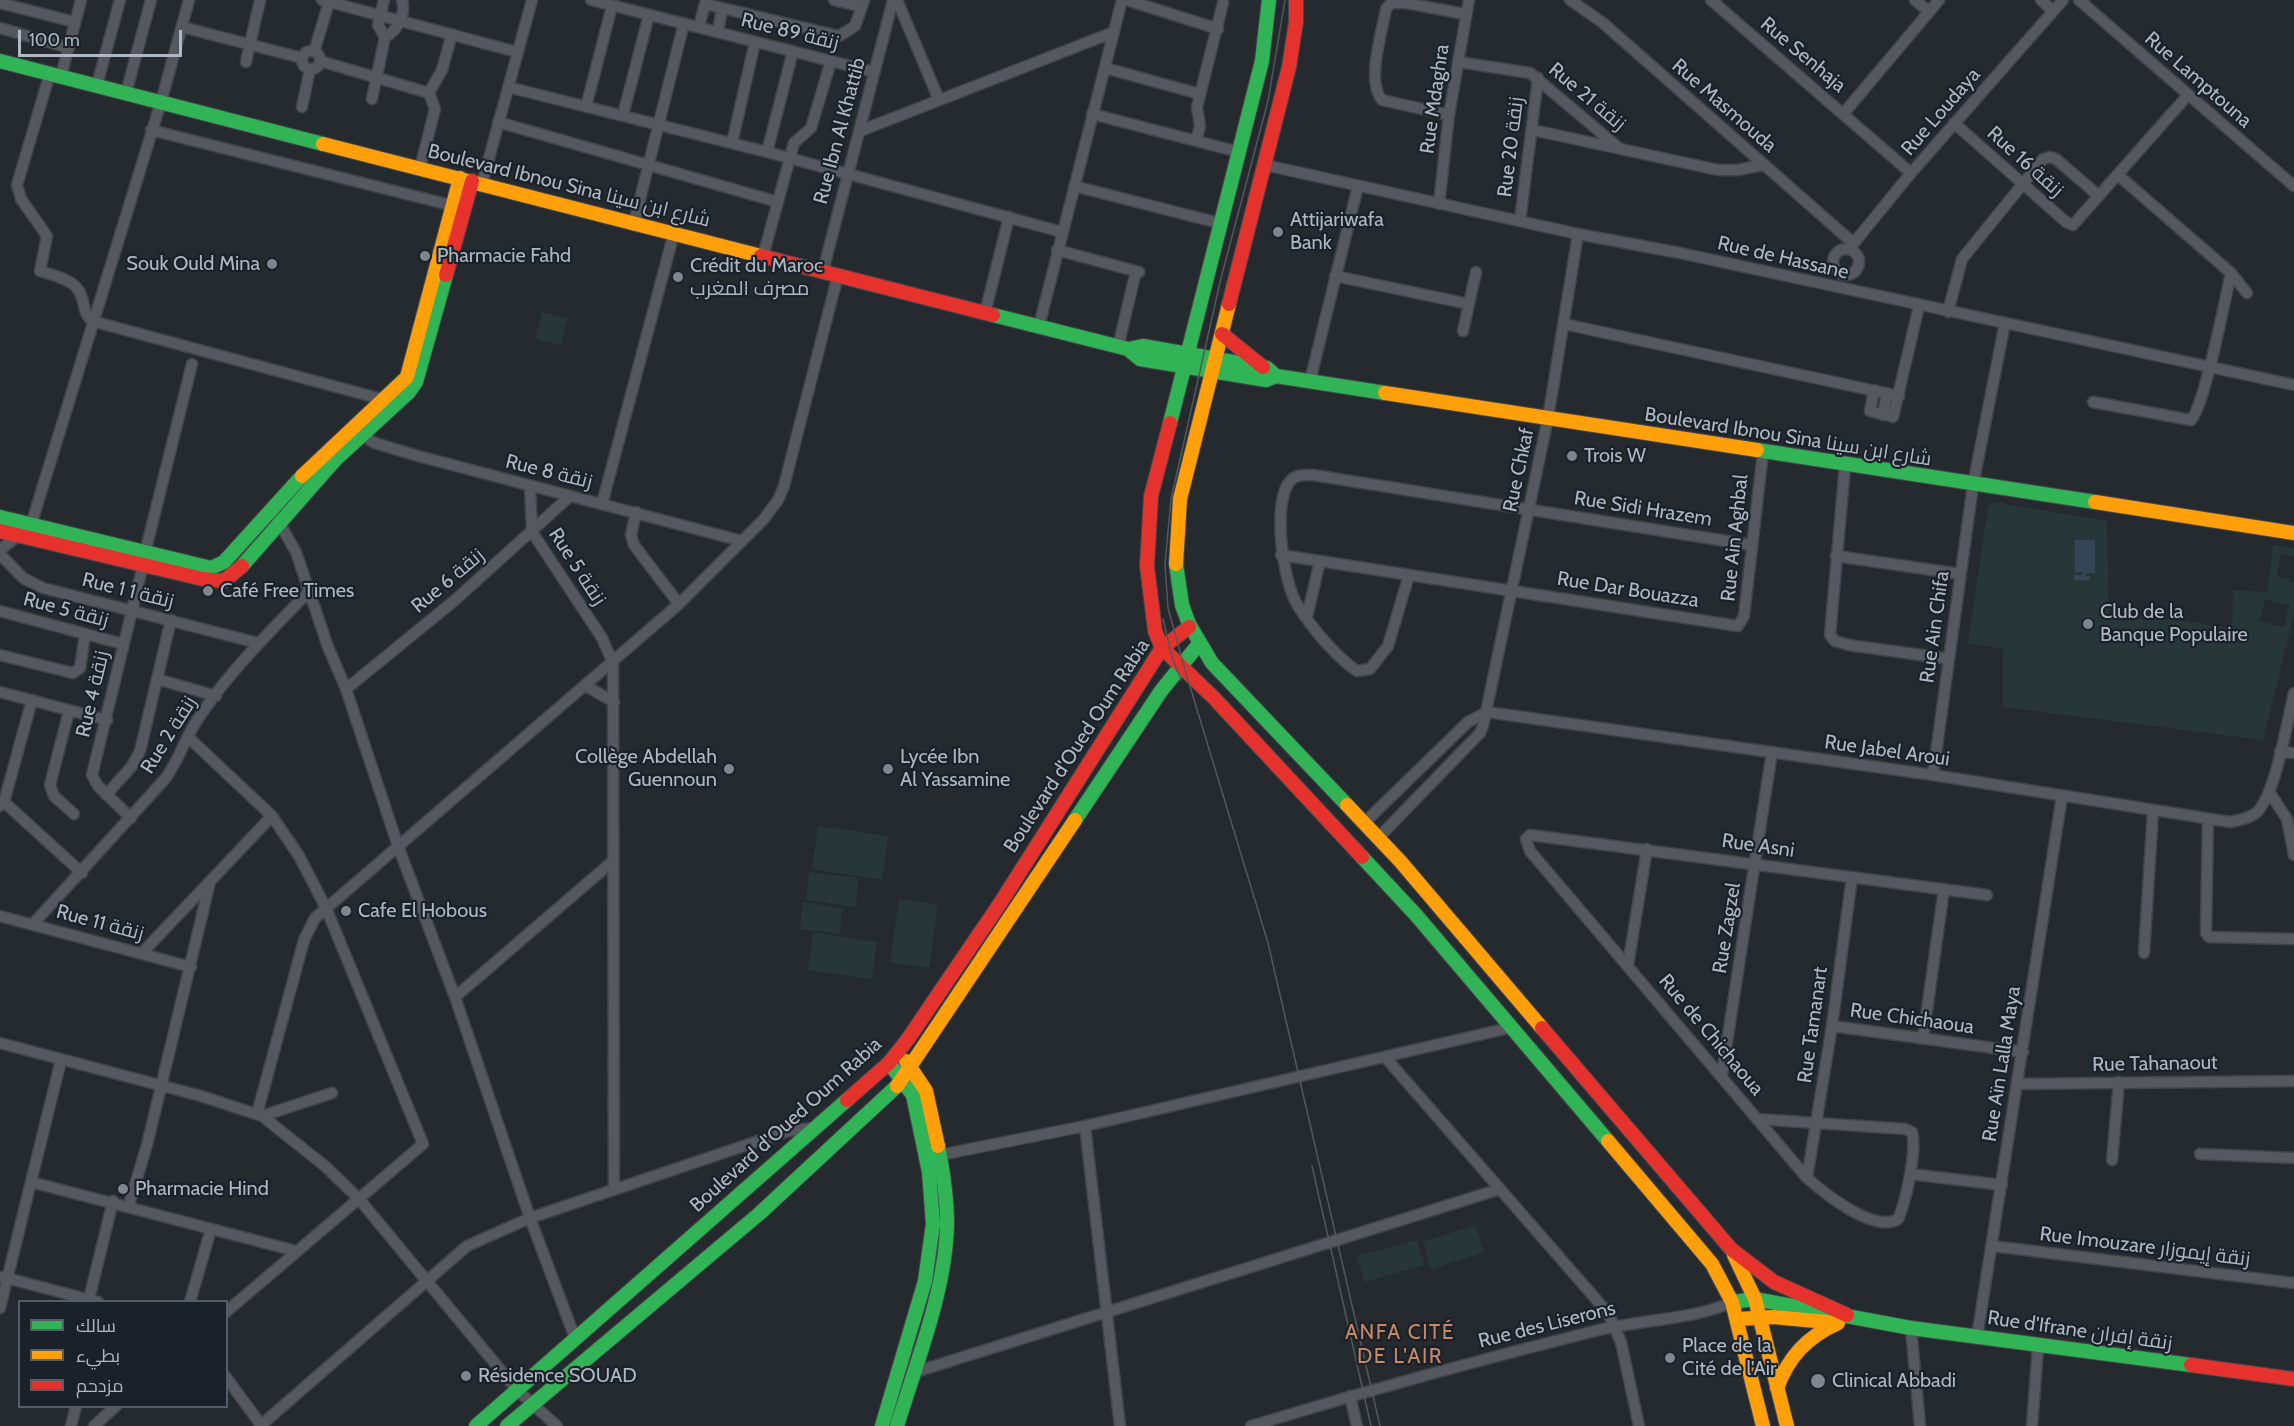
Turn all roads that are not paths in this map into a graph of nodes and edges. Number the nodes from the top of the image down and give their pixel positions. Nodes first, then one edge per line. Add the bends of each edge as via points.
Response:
1 (81, 0) edge
2 (120, 0) edge
3 (151, 0) edge
4 (189, 0) edge
5 (260, 0) edge
6 (384, 0) edge
7 (402, 0) edge
8 (532, 0) edge
9 (591, 0) edge
10 (834, 0) edge
11 (895, 0) edge
12 (1122, 0) edge
13 (1127, 0) edge
14 (1269, 0) edge
15 (1296, 0) edge
16 (1468, 0) edge
17 (1570, 0) edge
18 (1711, 0) edge
19 (1915, 0) edge
20 (1939, 0) edge
21 (2041, 0) edge
22 (2063, 0) edge
23 (2079, 0) edge
24 (326, 1) edge
25 (705, 2) edge
26 (0, 3) edge
27 (1223, 3) dead end
28 (863, 4) edge
29 (612, 6) junction
30 (722, 9) junction
31 (2053, 11) junction
32 (1929, 12) junction
33 (379, 14) junction
34 (1465, 14) junction
35 (649, 15) junction
36 (400, 20) junction
37 (75, 22) junction
38 (684, 23) junction
39 (182, 27) junction
40 (699, 27) junction
41 (0, 28) edge
42 (1218, 29) junction
43 (718, 32) junction
44 (1114, 32) junction
45 (452, 34) junction
46 (385, 37) junction
47 (755, 42) junction
48 (249, 44) junction
49 (69, 48) junction
50 (518, 51) junction
51 (793, 51) junction
52 (317, 57) junction
53 (302, 58) junction
54 (0, 61) edge
55 (831, 61) junction
56 (246, 62) dead end
57 (1459, 62) junction
58 (1105, 68) junction
59 (310, 69) junction
60 (874, 72) junction
61 (56, 75) junction
62 (377, 78) junction
63 (1538, 78) junction
64 (97, 85) junction
65 (508, 87) junction
66 (126, 93) junction
67 (429, 93) junction
68 (1200, 94) junction
69 (2188, 94) junction
70 (372, 99) dead end
71 (939, 100) junction
72 (161, 102) junction
73 (302, 107) dead end
74 (586, 107) junction
75 (1844, 113) junction
76 (1092, 114) junction
77 (623, 115) junction
78 (1449, 115) junction
79 (498, 122) junction
80 (1954, 123) junction
81 (659, 124) junction
82 (151, 130) junction
83 (1533, 130) junction
84 (860, 131) junction
85 (1196, 141) junction
86 (732, 143) junction
87 (1621, 149) junction
88 (767, 152) junction
89 (1239, 152) junction
90 (789, 159) junction
91 (649, 163) junction
92 (1265, 165) junction
93 (1764, 165) junction
94 (420, 168) junction
95 (1911, 173) junction
96 (847, 174) junction
97 (2118, 175) junction
98 (472, 181) junction
99 (2023, 184) junction
100 (1074, 186) junction
101 (1358, 186) junction
102 (2294, 186) edge
103 (2099, 196) junction
104 (778, 202) junction
105 (1439, 204) junction
106 (454, 206) junction
107 (1009, 217) junction
108 (1520, 221) junction
109 (634, 223) junction
110 (1219, 223) junction
111 (1062, 232) junction
112 (674, 233) junction
113 (1578, 234) junction
114 (1850, 246) junction
115 (1057, 250) junction
116 (763, 256) junction
117 (823, 271) junction
118 (1476, 272) dead end
119 (2231, 273) junction
120 (838, 275) junction
121 (1842, 275) junction
122 (1335, 276) junction
123 (1840, 289) junction
124 (2247, 293) dead end
125 (1469, 304) junction
126 (1919, 306) junction
127 (1948, 312) junction
128 (985, 313) junction
129 (92, 321) junction
130 (2005, 323) junction
131 (1564, 324) junction
132 (1039, 326) junction
133 (1463, 332) dead end
134 (1222, 334) junction
135 (1123, 348) junction
136 (1186, 361) junction
137 (192, 364) dead end
138 (1213, 366) junction
139 (1263, 367) junction
140 (2209, 368) junction
141 (1276, 376) junction
142 (1310, 381) junction
143 (2294, 385) edge
144 (1874, 390) junction
145 (1887, 393) junction
146 (1899, 396) junction
147 (386, 400) junction
148 (2093, 402) dead end
149 (1882, 415) junction
150 (1548, 418) junction
151 (356, 432) junction
152 (1763, 452) junction
153 (1845, 466) junction
154 (1973, 485) junction
155 (530, 486) junction
156 (568, 496) junction
157 (602, 504) junction
158 (1530, 510) junction
159 (636, 512) junction
160 (270, 513) junction
161 (0, 517) edge
162 (282, 522) junction
163 (31, 525) junction
164 (0, 531) edge
165 (532, 531) junction
166 (2294, 533) edge
167 (18, 535) junction
168 (741, 541) junction
169 (1751, 545) junction
170 (0, 552) edge
171 (1281, 555) junction
172 (1836, 556) junction
173 (144, 559) junction
174 (1320, 561) junction
175 (1960, 574) junction
176 (1408, 575) junction
177 (310, 591) junction
178 (1512, 591) junction
179 (679, 604) junction
180 (0, 610) edge
181 (133, 610) junction
182 (1307, 617) junction
183 (171, 620) junction
184 (1738, 626) joint
185 (1189, 627) junction
186 (85, 634) junction
187 (258, 643) junction
188 (123, 644) junction
189 (1198, 645) junction
190 (1162, 648) junction
191 (0, 655) edge
192 (1949, 659) junction
193 (613, 663) junction
194 (1180, 665) junction
195 (157, 679) junction
196 (586, 686) junction
197 (346, 689) junction
198 (0, 692) edge
199 (2294, 693) edge
200 (216, 696) junction
201 (32, 700) junction
202 (614, 702) junction
203 (69, 711) junction
204 (1487, 712) junction
205 (106, 720) junction
206 (188, 736) junction
207 (1772, 752) junction
208 (2280, 752) junction
209 (2294, 753) edge
210 (1933, 775) junction
211 (2270, 793) junction
212 (106, 795) junction
213 (2061, 796) junction
214 (2, 804) edge
215 (2153, 811) junction
216 (74, 814) dead end
217 (272, 816) junction
218 (131, 818) junction
219 (2208, 819) junction
220 (1365, 822) junction
221 (1379, 837) junction
222 (1526, 839) joint
223 (398, 846) junction
224 (1647, 849) junction
225 (2294, 855) edge
226 (613, 861) junction
227 (1755, 864) junction
228 (82, 873) junction
229 (1852, 877) junction
230 (210, 882) junction
231 (1944, 889) junction
232 (1987, 895) dead end
233 (326, 908) junction
234 (0, 916) edge
235 (33, 924) junction
236 (2294, 939) edge
237 (142, 953) junction
238 (2144, 953) dead end
239 (1628, 965) junction
240 (190, 967) junction
241 (455, 996) junction
242 (1832, 1026) junction
243 (1513, 1027) junction
244 (1923, 1038) junction
245 (0, 1043) edge
246 (898, 1052) junction
247 (2022, 1052) junction
248 (1385, 1057) junction
249 (61, 1060) junction
250 (889, 1063) junction
251 (912, 1068) junction
252 (1722, 1074) junction
253 (903, 1080) junction
254 (2294, 1081) edge
255 (2119, 1082) junction
256 (160, 1084) junction
257 (2017, 1084) junction
258 (332, 1093) dead end
259 (260, 1115) junction
260 (1758, 1119) junction
261 (1817, 1123) junction
262 (1085, 1126) junction
263 (815, 1128) junction
264 (2200, 1154) dead end
265 (933, 1157) junction
266 (2294, 1158) edge
267 (2112, 1160) dead end
268 (1910, 1174) junction
269 (1807, 1178) junction
270 (31, 1182) junction
271 (2002, 1185) junction
272 (614, 1189) junction
273 (1500, 1189) junction
274 (359, 1199) junction
275 (113, 1201) junction
276 (129, 1205) junction
277 (530, 1218) junction
278 (211, 1229) junction
279 (1992, 1246) junction
280 (1731, 1249) junction
281 (296, 1251) junction
282 (4, 1278) edge
283 (426, 1280) junction
284 (2294, 1283) edge
285 (1755, 1299) junction
286 (94, 1300) edge
287 (191, 1300) edge
288 (1732, 1302) junction
289 (0, 1308) edge
290 (228, 1310) edge
291 (1715, 1310) junction
292 (1108, 1312) junction
293 (1760, 1318) junction
294 (1737, 1319) junction
295 (1843, 1319) junction
296 (1616, 1326) junction
297 (1911, 1328) junction
298 (1977, 1337) junction
299 (575, 1338) junction
300 (2038, 1346) junction
301 (912, 1373) junction
302 (2294, 1379) edge
303 (228, 1380) edge
304 (1777, 1388) junction
305 (517, 1390) junction
306 (1350, 1396) junction
307 (531, 1405) junction
308 (76, 1408) edge
309 (115, 1408) edge
310 (260, 1425) edge
311 (71, 1426) edge
312 (94, 1426) edge
313 (476, 1426) edge
314 (507, 1426) edge
315 (557, 1426) edge
316 (882, 1426) edge
317 (897, 1426) edge
318 (1120, 1426) edge
319 (1251, 1426) edge
320 (1357, 1426) edge
321 (1639, 1426) edge
322 (1763, 1426) edge
323 (1787, 1426) edge
324 (1920, 1426) edge
325 (2032, 1426) edge

1 - 37 street
2 - 64 street
3 - 66 street
4 - 39 street
5 - 48 street
6 - 33 street
7 - 36 street
8 - 50 street
9 - 29 street, Rue 89 زنقة
10 - 28 street
11 - 60 street, Rue Ibn Al Khattib
11 - 71 street
12 - 44 street
13 - 42 street
14 - 89 main road via 1262,61
15 - 92 main road via 1289,67
16 - 34 street, Rue Mdaghra
17 - 93 street, Rue Masmouda via 1603,23
18 - 75 street, Rue Senhaja
19 - 32 street
20 - 32 street, Rue Senhaja
21 - 31 street
22 - 31 street, Rue Loudaya
23 - 69 street, Rue Lamptouna
24 - 33 street
24 - 52 street
25 - 30 street
25 - 40 street
26 - 37 street
27 - 42 street
28 - 30 street via 853,28 839,36
29 - 35 street, Rue 89 زنقة
29 - 74 street
30 - 43 street
31 - 80 street, Rue Loudaya
32 - 75 street, Rue Senhaja
33 - 36 street
33 - 46 street via 379,30
34 - 57 street, Rue Mdaghra
34 - 78 street via 1391,3 1386,9 1374,79 1376,94 1382,100
35 - 38 street, Rue 89 زنقة
35 - 77 street
36 - 45 street
36 - 46 street via 396,30
37 - 49 street
38 - 40 street, Rue 89 زنقة
38 - 81 street
39 - 48 street
39 - 72 street
40 - 43 street, Rue 89 زنقة
41 - 49 street
42 - 68 street
43 - 47 street, Rue 89 زنقة
44 - 58 street
44 - 71 street
45 - 50 street
45 - 67 street via 442,70
46 - 62 street
47 - 51 street, Rue 89 زنقة
47 - 86 street
48 - 53 street
48 - 56 street
49 - 61 street
50 - 65 street
51 - 55 street, Rue 89 زنقة
51 - 88 street
52 - 53 street via 306,53
52 - 59 street via 316,68
52 - 62 street
53 - 59 street
54 - 61 main road, Boulevard Ibnou Sina شارع ابن سينا
55 - 60 street, Rue 89 زنقة
55 - 90 street via 811,128 796,140
57 - 63 street, Rue 21 زنقة via 1515,69
57 - 78 street, Rue Mdaghra
58 - 68 street
58 - 76 street
59 - 73 street
60 - 84 street, Rue Ibn Al Khattib
61 - 64 main road, Boulevard Ibnou Sina شارع ابن سينا
61 - 129 street via 17,185 18,192 47,236 40,271 76,287
62 - 67 street
62 - 70 street
63 - 83 street, Rue 20 زنقة
63 - 87 street, Rue 21 زنقة
64 - 66 main road, Boulevard Ibnou Sina شارع ابن سينا
65 - 74 street
65 - 79 street
66 - 72 main road, Boulevard Ibnou Sina شارع ابن سينا
67 - 94 street via 435,109
68 - 85 street
69 - 97 street
69 - 102 street, Rue Lamptouna
71 - 84 street
72 - 82 street
72 - 94 main road, Boulevard Ibnou Sina شارع ابن سينا
74 - 77 street
75 - 95 street, Rue Senhaja
76 - 85 street
76 - 100 street
77 - 81 street
78 - 105 street, Rue Mdaghra
79 - 91 street
79 - 98 street
80 - 95 street, Rue Loudaya
80 - 99 street, Rue 16 زنقة
81 - 86 street
81 - 91 street
82 - 106 street
82 - 129 street
83 - 87 street
83 - 108 street, Rue 20 زنقة
84 - 96 street, Rue Ibn Al Khattib
85 - 89 street
86 - 88 street
87 - 93 street via 1718,170
88 - 90 street
89 - 110 main road
90 - 96 street
90 - 104 street
91 - 104 street
91 - 109 street
92 - 101 street, Rue de Hassane
92 - 134 main road
93 - 114 street, Rue Masmouda
94 - 98 main road, Boulevard Ibnou Sina شارع ابن سينا
95 - 114 street, Rue Loudaya
96 - 107 street
96 - 117 street, Rue Ibn Al Khattib
97 - 103 street
97 - 119 street
98 - 106 main road
98 - 109 main road, Boulevard Ibnou Sina شارع ابن سينا
98 - 151 main road via 416,382 409,392
99 - 103 street via 2043,159 2050,157
99 - 103 street, Rue 16 زنقة via 2073,225
99 - 127 street via 1962,259
100 - 110 street
100 - 111 street
101 - 105 street, Rue de Hassane
101 - 122 street
104 - 116 street
105 - 108 street, Rue de Hassane
106 - 147 main road via 410,371
107 - 111 street
107 - 128 street
108 - 113 street, Rue de Hassane
109 - 112 main road, Boulevard Ibnou Sina شارع ابن سينا
110 - 136 main road
111 - 115 street
112 - 116 main road, Boulevard Ibnou Sina شارع ابن سينا
112 - 157 street
113 - 123 street, Rue de Hassane
113 - 131 street, Rue Chkaf
114 - 121 street via 1838,252 1832,262
114 - 121 street via 1858,257 1858,268
115 - 132 street
115 - 135 street via 1138,271
116 - 117 main road, Boulevard Ibnou Sina شارع ابن سينا
117 - 120 main road, Boulevard Ibnou Sina شارع ابن سينا
118 - 125 street
119 - 124 street
119 - 140 street
120 - 128 main road, Boulevard Ibnou Sina شارع ابن سينا
120 - 168 street via 784,486 773,508
121 - 123 street
122 - 125 street
122 - 142 street
123 - 126 street, Rue de Hassane
125 - 133 street
126 - 127 street, Rue de Hassane
126 - 146 street
127 - 130 street, Rue de Hassane
128 - 132 main road, Boulevard Ibnou Sina شارع ابن سينا
129 - 147 street
129 - 163 street
130 - 140 street, Rue de Hassane
130 - 154 street, Rue Ain Chifa
131 - 144 street
131 - 150 street, Rue Chkaf
132 - 135 main road, Boulevard Ibnou Sina شارع ابن سينا
134 - 138 main road
134 - 139 main road
135 - 136 main road, Boulevard Ibnou Sina شارع ابن سينا via 1140,359
136 - 138 main road, Boulevard Ibnou Sina شارع ابن سينا
136 - 190 main road via 1150,504 1147,566 1155,631
137 - 173 street, Rue 4 زنقة
138 - 139 main road, Boulevard Ibnou Sina شارع ابن سينا
138 - 141 main road, Boulevard Ibnou Sina شارع ابن سينا via 1266,380
138 - 185 main road via 1184,476 1176,525 1175,573 1181,610
139 - 141 main road, Boulevard Ibnou Sina شارع ابن سينا
140 - 143 street, Rue de Hassane
140 - 148 street via 2191,420
141 - 142 main road, Boulevard Ibnou Sina شارع ابن سينا
142 - 150 main road, Boulevard Ibnou Sina شارع ابن سينا
144 - 145 street
144 - 149 street via 1870,411
145 - 146 street
145 - 149 street
146 - 149 street via 1894,415
147 - 151 main road
150 - 152 main road, Boulevard Ibnou Sina شارع ابن سينا
150 - 158 street, Rue Chkaf
151 - 155 street, Rue 8 زنقة via 383,446
151 - 160 main road via 321,455
151 - 162 main road
152 - 153 main road, Boulevard Ibnou Sina شارع ابن سينا
152 - 169 street, Rue Ain Aghbal
153 - 154 main road, Boulevard Ibnou Sina شارع ابن سينا
153 - 172 street
154 - 166 main road, Boulevard Ibnou Sina شارع ابن سينا
154 - 175 street, Rue Ain Chifa
155 - 156 street, Rue 8 زنقة
155 - 165 street, Rue 5 زنقة
156 - 157 street, Rue 8 زنقة
156 - 165 street, Rue 6 زنقة
157 - 159 street, Rue 8 زنقة
158 - 169 street, Rue Sidi Hrazem
158 - 171 street, Rue Sidi Hrazem via 1303,474 1292,479 1285,489
158 - 178 street, Rue Chkaf
159 - 168 street, Rue 8 زنقة
159 - 179 street via 634,545
160 - 162 street
160 - 173 main road via 218,566
161 - 163 main road
162 - 173 main road via 251,558 224,581 203,579
162 - 177 street
163 - 167 street
163 - 173 main road
164 - 167 main road
165 - 193 street, Rue 5 زنقة via 602,638
165 - 197 street, Rue 6 زنقة
167 - 170 street
167 - 173 main road
168 - 179 street
169 - 184 street, Rue Ain Aghbal via 1744,616
170 - 181 street, Rue 1 زنقة 1 via 30,583
171 - 174 street, Rue Dar Bouazza
171 - 182 street, Rue Sidi Hrazem via 1287,584
172 - 175 street
172 - 192 street via 1829,628 1835,641
173 - 181 street, Rue 4 زنقة
174 - 176 street, Rue Dar Bouazza
174 - 182 street
175 - 192 street, Rue Ain Chifa
176 - 178 street, Rue Dar Bouazza
176 - 182 street, Rue Sidi Hrazem via 1388,646 1365,672 1354,669
177 - 187 street, Rue 2 زنقة
177 - 197 street
178 - 184 street, Rue Dar Bouazza
178 - 204 street, Rue Chkaf
179 - 193 street
180 - 186 street, Rue 5 زنقة
181 - 183 street, Rue 1 زنقة 1
181 - 188 street, Rue 4 زنقة
183 - 187 street, Rue 1 زنقة 1
183 - 195 street
185 - 189 main road
185 - 190 main road, Boulevard d'Oued Oum Rabia
186 - 188 street, Rue 5 زنقة
186 - 191 street via 80,668 73,673
187 - 200 street, Rue 2 زنقة
188 - 205 street, Rue 4 زنقة
189 - 194 main road, Boulevard d'Oued Oum Rabia
189 - 220 main road
190 - 194 main road
190 - 246 main road, Boulevard d'Oued Oum Rabia via 1001,902
192 - 210 street, Rue Ain Chifa
193 - 196 street
193 - 202 street
194 - 243 main road via 1360,853
194 - 251 main road, Boulevard d'Oued Oum Rabia
195 - 200 street
195 - 212 street via 136,759
196 - 202 street
196 - 223 street
197 - 223 street
198 - 201 street
199 - 208 street
200 - 206 street, Rue 2 زنقة
201 - 203 street
201 - 214 street
202 - 226 street
203 - 205 street
203 - 216 street via 50,785 54,796
204 - 207 street, Rue Jabel Aroui
204 - 220 street via 1468,722
204 - 221 street, Rue Chkaf via 1480,733
205 - 212 street, Rue 4 زنقة via 92,775
206 - 217 street
206 - 218 street, Rue 2 زنقة via 178,761
207 - 210 street, Rue Jabel Aroui
207 - 227 street, Rue Zagzel
208 - 209 street
208 - 211 street
210 - 213 street, Rue Jabel Aroui
211 - 219 street, Rue Jabel Aroui via 2250,817 2230,822
211 - 225 street via 2287,819
212 - 218 street, Rue 4 زنقة
213 - 215 street, Rue Jabel Aroui
213 - 247 street, Rue Aïn Lalla Maya
214 - 228 street
215 - 219 street, Rue Jabel Aroui
215 - 238 street
217 - 230 street
217 - 233 street via 299,856
218 - 228 street, Rue 2 زنقة
219 - 236 street via 2209,938
220 - 221 main road
221 - 280 main road
222 - 224 street, Rue Asni via 1537,834
222 - 239 street, Rue de Chichaoua via 1530,851
223 - 233 street
223 - 241 street
224 - 227 street, Rue Asni
224 - 239 street
226 - 241 street
226 - 272 street
227 - 229 street, Rue Asni
227 - 252 street, Rue Zagzel
228 - 235 street, Rue 2 زنقة
229 - 231 street, Rue Asni
229 - 242 street, Rue Tamanart
230 - 237 street
230 - 240 street
231 - 232 street, Rue Asni
231 - 244 street
233 - 259 street via 315,918 304,940
233 - 274 street via 423,1144
234 - 235 street, Rue 11 زنقة
235 - 237 street, Rue 11 زنقة
237 - 240 street, Rue 11 زنقة
239 - 252 street, Rue de Chichaoua
240 - 256 street
241 - 277 street
242 - 244 street, Rue Chichaoua
242 - 261 street, Rue Tamanart
243 - 248 street
243 - 288 main road via 1712,1264
244 - 247 street, Rue Chichaoua
245 - 249 street
246 - 250 main road, Boulevard d'Oued Oum Rabia
246 - 251 main road
247 - 257 street, Rue Aïn Lalla Maya
248 - 262 street
248 - 273 street
249 - 256 street
249 - 270 street
250 - 253 main road
250 - 263 main road, Boulevard d'Oued Oum Rabia
251 - 253 main road, Boulevard d'Oued Oum Rabia
251 - 265 main road via 926,1091
252 - 260 street, Rue de Chichaoua
253 - 265 main road via 913,1095
253 - 307 main road, Boulevard d'Oued Oum Rabia via 705,1260
254 - 255 street, Rue Tahanaout
255 - 257 street, Rue Tahanaout
255 - 267 street
256 - 259 street
256 - 276 street
257 - 271 street, Rue Aïn Lalla Maya
258 - 259 street
259 - 274 street via 325,1166
260 - 261 street
260 - 269 street, Rue de Chichaoua
261 - 268 street via 1912,1132
261 - 269 street, Rue Tamanart
262 - 265 street
262 - 292 street
263 - 272 street via 789,1131
263 - 299 main road, Boulevard d'Oued Oum Rabia
264 - 266 street
265 - 301 main road via 946,1204 945,1244 939,1284
265 - 316 main road via 929,1262
268 - 269 street, Rue de Chichaoua via 1901,1213 1893,1222 1835,1203
268 - 271 street
270 - 275 street
270 - 282 street
271 - 279 street, Rue Aïn Lalla Maya
272 - 277 street
273 - 292 street
273 - 296 street
274 - 281 street
274 - 283 street
275 - 276 street
275 - 286 street
276 - 278 street
277 - 283 street via 467,1246
277 - 299 street
278 - 281 street
278 - 287 street
279 - 284 street, Rue Imouzare زنقة إيموزار
279 - 298 street, Rue Aïn Lalla Maya
280 - 285 main road
280 - 295 main road via 1774,1282
281 - 290 street
282 - 286 street
282 - 289 street
283 - 305 street
283 - 310 street
285 - 288 main road, Rue d'Ifrane زنقة إفران
285 - 293 main road
285 - 295 main road, Rue d'Ifrane زنقة إفران
288 - 291 street, Rue des Liserons
288 - 294 main road
291 - 294 street
291 - 296 street, Rue des Liserons
292 - 301 street
292 - 318 street
293 - 294 main road, Rue d'Ifrane زنقة إفران
293 - 295 main road, Rue d'Ifrane زنقة إفران
293 - 304 main road
294 - 322 main road
295 - 297 main road, Rue d'Ifrane زنقة إفران
295 - 304 main road via 1810,1338 1792,1355
296 - 306 street, Rue des Liserons
296 - 321 street
297 - 298 main road, Rue d'Ifrane زنقة إفران
297 - 324 street
298 - 300 main road, Rue d'Ifrane زنقة إفران
299 - 305 main road, Boulevard d'Oued Oum Rabia
300 - 302 main road, Rue d'Ifrane زنقة إفران
300 - 325 street
301 - 317 main road
303 - 310 street
304 - 323 main road
305 - 307 street
305 - 313 main road, Boulevard d'Oued Oum Rabia
306 - 319 street, Rue des Liserons
306 - 320 street
307 - 314 main road, Boulevard d'Oued Oum Rabia
307 - 315 street
308 - 311 street
309 - 312 street

